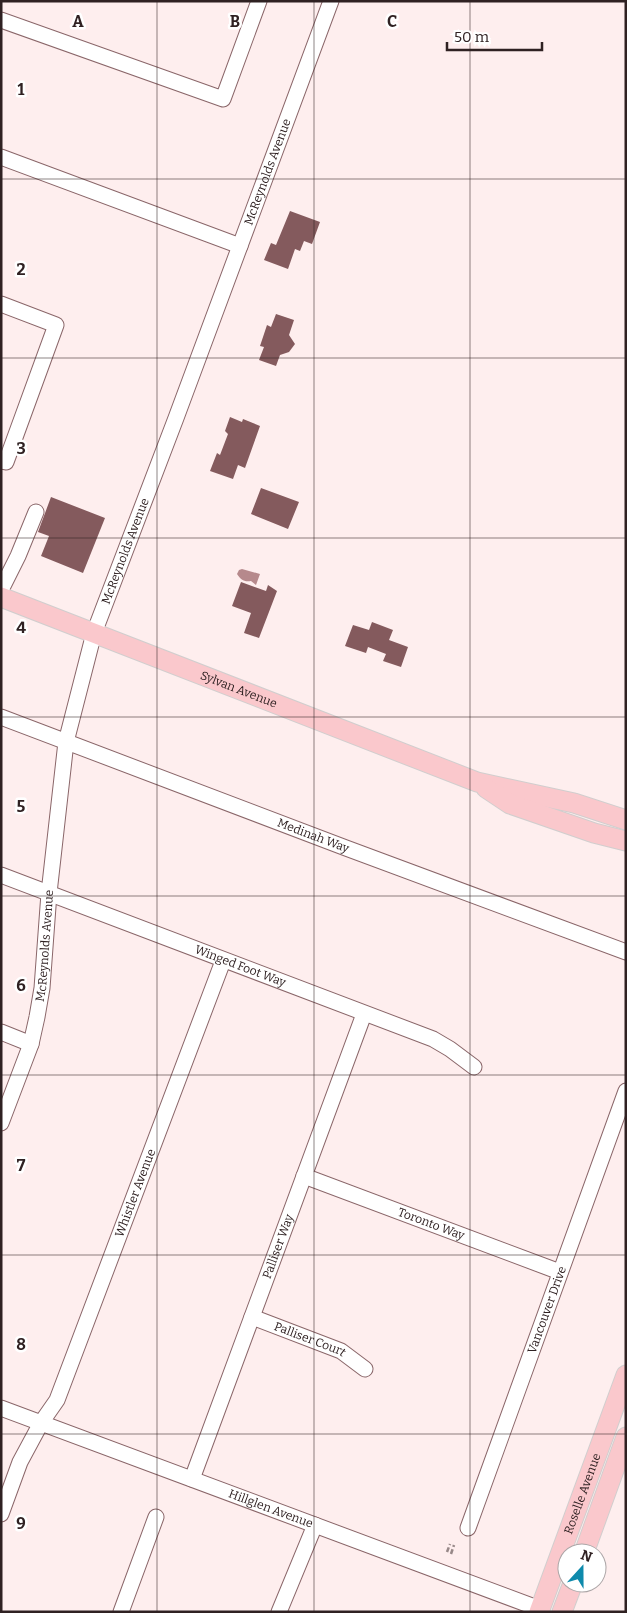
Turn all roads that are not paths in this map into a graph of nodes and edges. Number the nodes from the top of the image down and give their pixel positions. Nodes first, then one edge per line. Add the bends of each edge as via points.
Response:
1 (259, 1) edge
2 (331, 1) edge
3 (1, 20) edge
4 (1, 157) edge
5 (240, 246) junction
6 (1, 304) edge
7 (1, 461) edge
8 (36, 512) dead end
9 (1, 590) edge
10 (1, 597) edge
11 (94, 633) junction
12 (1, 717) edge
13 (66, 742) junction
14 (477, 782) junction
15 (626, 820) edge
16 (626, 841) edge
17 (1, 875) edge
18 (50, 893) junction
19 (626, 952) edge
20 (223, 961) junction
21 (364, 1014) junction
22 (1, 1032) edge
23 (31, 1044) junction
24 (474, 1067) dead end
25 (626, 1091) edge
26 (1, 1122) edge
27 (304, 1176) junction
28 (560, 1272) junction
29 (252, 1317) junction
30 (365, 1369) dead end
31 (626, 1375) edge
32 (1, 1408) edge
33 (41, 1423) junction
34 (626, 1437) edge
35 (192, 1479) junction
36 (1, 1514) edge
37 (156, 1518) dead end
38 (315, 1525) junction
39 (468, 1528) dead end
40 (588, 1543) edge
41 (569, 1593) edge
42 (540, 1611) edge
43 (121, 1612) edge
44 (279, 1612) edge
45 (562, 1612) edge

1 - 3 street via 223,99
2 - 5 street, McReynolds Avenue
4 - 5 street
5 - 11 street, McReynolds Avenue
6 - 7 street via 56,325 6,462
8 - 9 street
10 - 11 main road, Sylvan Avenue
11 - 13 street, McReynolds Avenue
11 - 14 main road, Sylvan Avenue
12 - 13 street, Medinah Way
13 - 18 street, McReynolds Avenue
13 - 19 street, Medinah Way
14 - 15 main road, Sylvan Avenue via 574,803
14 - 16 main road, Sylvan Avenue via 510,804
17 - 18 street, Winged Foot Way
18 - 20 street, Winged Foot Way
18 - 23 street, McReynolds Avenue via 42,988
20 - 21 street, Winged Foot Way
20 - 33 street, Whistler Avenue via 57,1400
21 - 24 street, Winged Foot Way via 432,1039
21 - 27 street, Palliser Way
22 - 23 street
23 - 26 street, McReynolds Avenue
25 - 28 street, Vancouver Drive
27 - 28 street, Toronto Way
27 - 29 street, Palliser Way
28 - 39 street, Vancouver Drive
29 - 30 street, Palliser Court via 341,1351
29 - 35 street, Palliser Way
31 - 42 main road, Roselle Avenue
32 - 33 street, Hillglen Avenue
33 - 35 street, Hillglen Avenue
33 - 36 street, Whistler Avenue via 20,1462
34 - 40 main road, Roselle Avenue
35 - 38 street, Hillglen Avenue
37 - 43 street
38 - 42 street, Hillglen Avenue
38 - 44 street
41 - 45 main road

